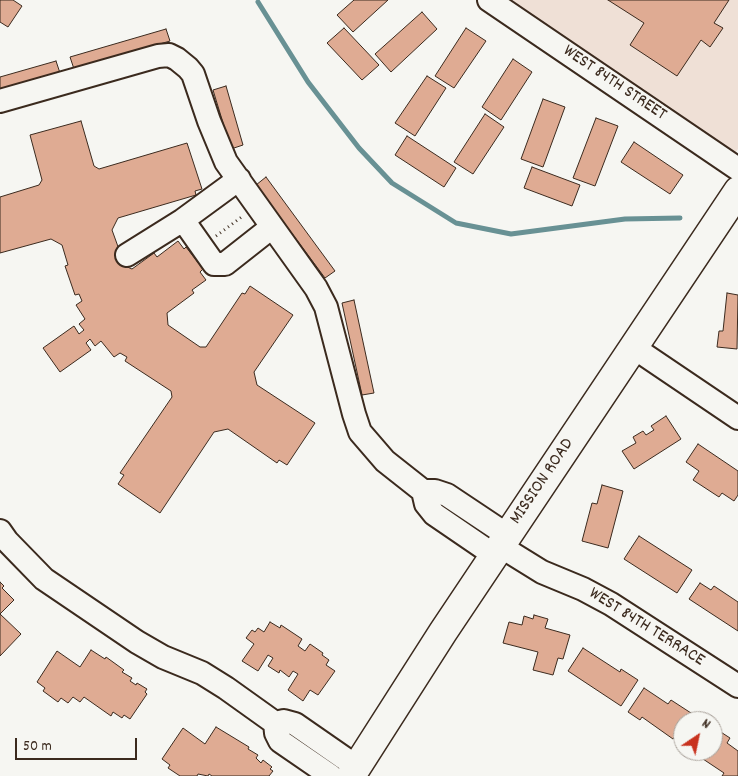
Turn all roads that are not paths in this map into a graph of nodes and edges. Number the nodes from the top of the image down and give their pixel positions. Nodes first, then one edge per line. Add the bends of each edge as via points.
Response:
1 (489, 0) edge
2 (0, 101) edge
3 (738, 169) edge
4 (238, 179) junction
5 (738, 191) edge
6 (183, 220) junction
7 (272, 227) junction
8 (126, 254) dead end
9 (633, 347) junction
10 (738, 418) edge
11 (0, 531) edge
12 (501, 545) junction
13 (738, 686) edge
14 (275, 723) junction
15 (354, 771) edge
16 (331, 776) edge

1 - 3 street, WEST 84TH STREET
2 - 4 street via 170,55 193,74 208,121 226,162
4 - 6 street
4 - 7 street
5 - 9 main road, MISSION ROAD
6 - 7 street via 214,264 225,264
6 - 8 street
7 - 12 street, WEST 84TH TERRACE via 326,307 360,432 385,461 423,491 446,495
9 - 10 street
9 - 12 main road, MISSION ROAD
11 - 14 street via 44,579 137,642 202,673
12 - 13 street, WEST 84TH TERRACE via 542,572 611,604
12 - 15 main road, MISSION ROAD
14 - 15 street via 295,724
14 - 16 street via 280,741

